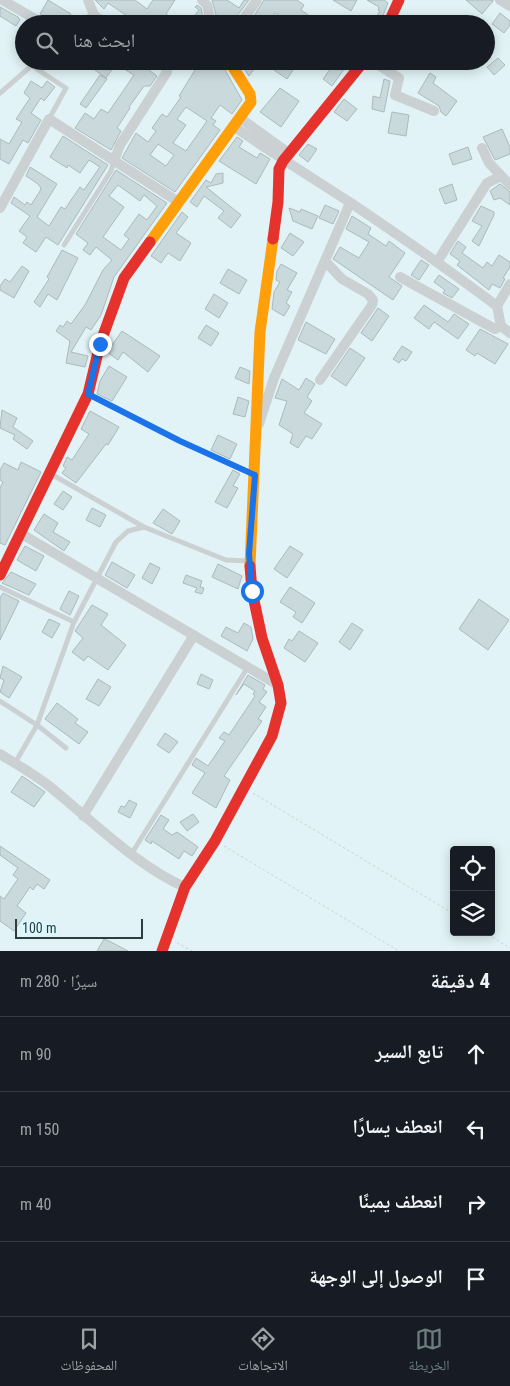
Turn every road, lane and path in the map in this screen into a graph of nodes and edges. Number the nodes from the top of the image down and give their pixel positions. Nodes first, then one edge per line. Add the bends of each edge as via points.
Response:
1 (2, 0) edge
2 (88, 0) edge
3 (202, 0) edge
4 (257, 0) edge
5 (399, 0) edge
6 (500, 0) edge
7 (510, 6) edge
8 (28, 15) edge
9 (94, 15) edge
10 (208, 15) edge
11 (246, 15) edge
12 (392, 15) edge
13 (27, 70) edge
14 (38, 70) edge
15 (166, 70) edge
16 (235, 70) edge
17 (357, 70) edge
18 (387, 70) edge
19 (0, 93) edge
20 (434, 111) dead end
21 (49, 119) junction
22 (236, 122) junction
23 (482, 148) dead end
24 (287, 158) junction
25 (114, 161) junction
26 (501, 176) junction
27 (510, 185) edge
28 (177, 201) junction
29 (350, 203) junction
30 (0, 208) edge
31 (64, 246) dead end
32 (325, 261) junction
33 (437, 262) junction
34 (400, 277) dead end
35 (510, 284) edge
36 (497, 306) junction
37 (501, 326) junction
38 (510, 333) edge
39 (320, 380) dead end
40 (88, 394) junction
41 (256, 429) junction
42 (49, 473) junction
43 (255, 475) junction
44 (144, 527) junction
45 (20, 534) junction
46 (249, 562) junction
47 (0, 575) edge
48 (97, 577) junction
49 (0, 587) edge
50 (74, 622) junction
51 (194, 636) junction
52 (248, 668) junction
53 (278, 685) junction
54 (0, 702) edge
55 (37, 725) junction
56 (66, 748) dead end
57 (0, 754) edge
58 (14, 763) junction
59 (244, 788) junction
60 (83, 816) junction
61 (215, 841) junction
62 (132, 854) junction
63 (185, 887) junction
64 (450, 912) edge
65 (490, 936) edge
66 (168, 937) junction
67 (510, 949) edge
68 (162, 951) edge
69 (192, 951) edge
70 (399, 951) edge

1 - 8 street
2 - 9 street
3 - 10 street
4 - 11 street
5 - 12 street
6 - 7 street
13 - 19 lane
14 - 21 lane via 66,88
15 - 25 street via 120,145
16 - 22 street via 250,94 251,102
17 - 24 street
18 - 20 street via 400,78 395,94
21 - 25 street
21 - 30 street
22 - 24 street
22 - 28 street
23 - 26 street via 489,163
24 - 29 street
24 - 41 street via 279,169 278,202 260,332
25 - 28 street
25 - 31 lane
26 - 27 street
26 - 33 street via 487,184
28 - 40 street via 124,278 100,344
29 - 32 street
29 - 33 street
32 - 39 street via 342,279 373,300
32 - 41 street via 274,378 262,420
33 - 36 street
34 - 37 street via 495,330
35 - 36 street
36 - 37 street
37 - 38 street
40 - 42 street
40 - 43 lane
41 - 43 street
42 - 44 lane
42 - 45 street
43 - 46 street
44 - 46 lane via 226,560
44 - 48 lane via 128,531 116,542
45 - 47 street
45 - 48 street
46 - 53 street via 262,638
48 - 50 lane
48 - 51 street
49 - 50 lane
50 - 55 lane
51 - 52 street
51 - 60 street
52 - 53 street
52 - 62 lane
53 - 59 street via 281,703 277,721
54 - 55 lane
55 - 56 lane
55 - 58 lane
57 - 58 street
58 - 60 street via 48,785
59 - 61 street
59 - 64 path
60 - 62 street
61 - 63 street
61 - 70 path
62 - 63 street
63 - 66 street
65 - 67 path
66 - 68 street
66 - 69 path

